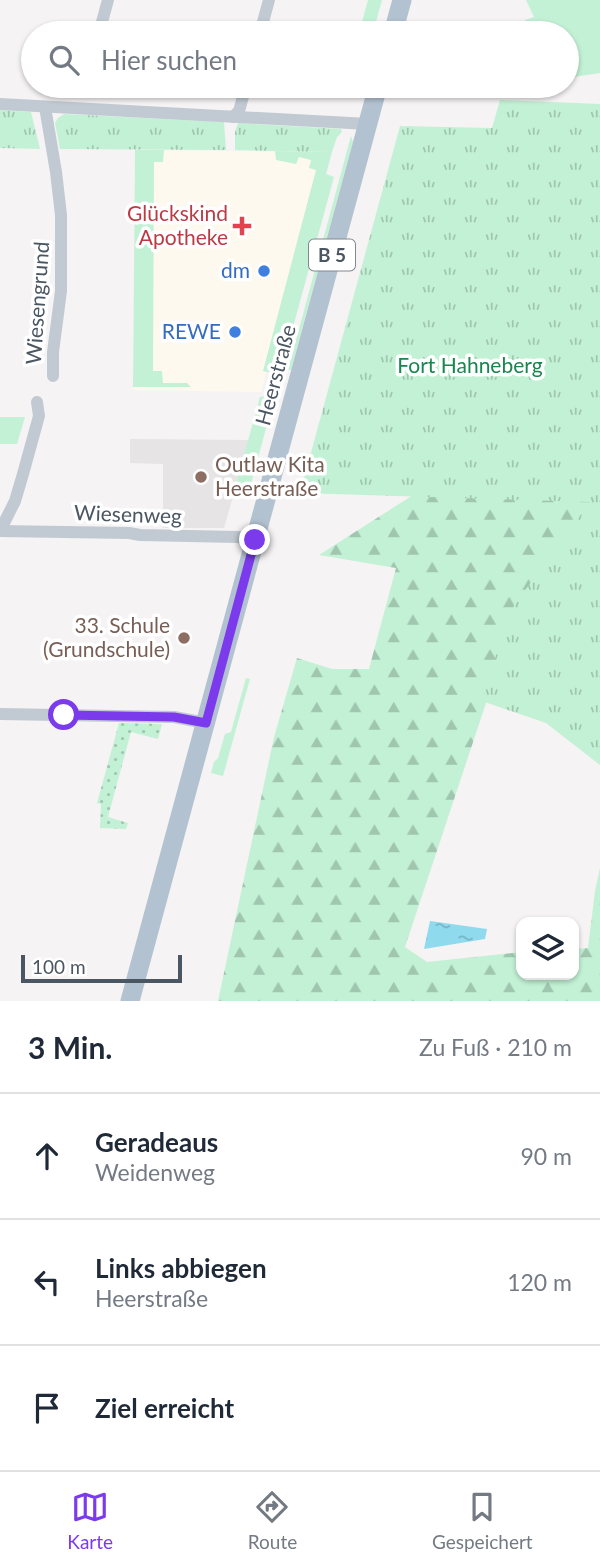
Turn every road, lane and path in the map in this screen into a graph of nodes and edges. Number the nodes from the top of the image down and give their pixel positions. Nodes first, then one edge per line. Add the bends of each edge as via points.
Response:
1 (108, 0) edge
2 (269, 0) edge
3 (402, 0) edge
4 (102, 21) edge
5 (263, 21) edge
6 (396, 21) edge
7 (243, 98) edge
8 (375, 98) edge
9 (0, 104) edge
10 (45, 107) junction
11 (233, 117) junction
12 (368, 124) junction
13 (53, 376) dead end
14 (37, 402) dead end
15 (0, 531) edge
16 (255, 540) junction
17 (0, 714) edge
18 (206, 723) junction
19 (130, 1001) edge

1 - 4 street
2 - 5 street
3 - 6 main road
7 - 11 street
8 - 12 main road, Heerstraße / B 5
9 - 10 street
10 - 11 street
10 - 13 street, Wiesengrund via 61,215 61,291
11 - 12 street
12 - 16 main road, Heerstraße / B 5
14 - 15 street via 39,416 20,485
15 - 16 street, Wiesenweg
16 - 18 main road, Heerstraße / B 5
17 - 18 street via 174,717
18 - 19 main road, Heerstraße / B 5

